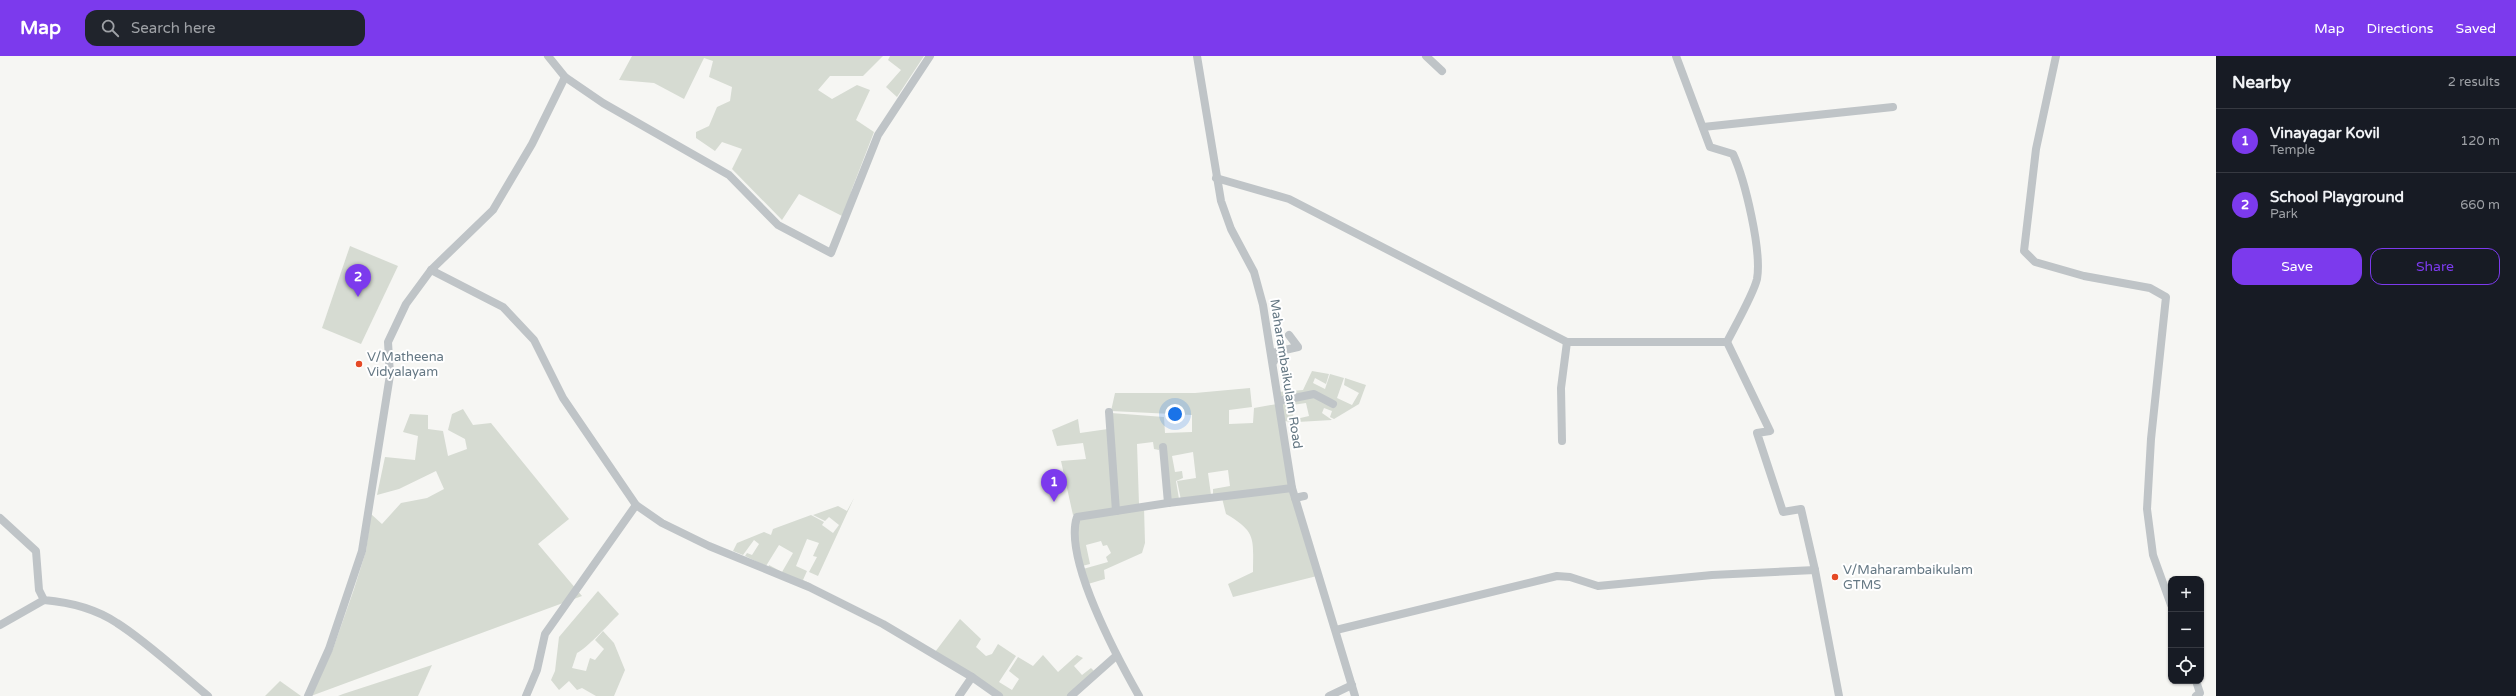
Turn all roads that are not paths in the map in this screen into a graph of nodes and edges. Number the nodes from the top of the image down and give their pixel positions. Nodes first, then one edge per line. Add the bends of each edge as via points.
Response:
1 (548, 56) edge
2 (930, 56) edge
3 (1197, 56) edge
4 (1426, 56) edge
5 (1676, 56) edge
6 (2056, 56) edge
7 (1442, 71) dead end
8 (565, 77) junction
9 (1893, 106) dead end
10 (1703, 127) junction
11 (1216, 178) junction
12 (431, 270) junction
13 (1289, 335) dead end
14 (1567, 342) junction
15 (1727, 342) junction
16 (1273, 366) junction
17 (1279, 401) junction
18 (1333, 404) dead end
19 (1109, 412) dead end
20 (1562, 441) dead end
21 (1163, 447) dead end
22 (1292, 488) junction
23 (1304, 496) dead end
24 (1295, 498) junction
25 (1168, 503) junction
26 (636, 505) junction
27 (1116, 510) junction
28 (0, 518) edge
29 (1816, 570) junction
30 (2168, 597) edge
31 (44, 600) junction
32 (0, 625) edge
33 (1336, 630) junction
34 (1116, 656) junction
35 (972, 677) junction
36 (2197, 684) edge
37 (1352, 685) junction
38 (2200, 695) edge
39 (208, 696) edge
40 (308, 696) edge
41 (526, 696) edge
42 (959, 696) edge
43 (999, 696) edge
44 (1071, 696) edge
45 (1139, 696) edge
46 (1329, 696) edge
47 (1355, 696) edge
48 (1839, 696) edge

1 - 8 street
2 - 8 street via 878,135 831,253 778,225 729,175 603,103
3 - 11 street, Maharambaikulam Road
4 - 7 street
5 - 10 street
6 - 30 street via 2036,149 2024,251 2034,262 2084,276 2150,288 2166,297 2151,438 2147,509 2153,555
8 - 12 street via 532,144 493,210
9 - 10 street
10 - 15 street via 1710,147 1733,154 1739,168 1757,250 1757,280
11 - 14 street via 1289,199
11 - 16 street, Maharambaikulam Road via 1231,230 1254,272 1264,304
12 - 26 street via 503,307 534,340 563,398
12 - 40 street via 406,304 388,342 390,375 362,551 329,649
13 - 16 street via 1298,347 1276,352
14 - 15 street
14 - 20 street via 1561,388
15 - 29 street via 1770,431 1757,433 1783,512 1801,509
16 - 17 street, Maharambaikulam Road
17 - 18 street via 1314,394
17 - 22 street, Maharambaikulam Road
19 - 27 street
21 - 25 street
22 - 24 street, Maharambaikulam Road
22 - 25 street
23 - 24 street
24 - 33 street, Maharambaikulam Road
25 - 27 street
26 - 35 street via 662,523 708,546 810,587 882,624
26 - 41 street via 545,634 537,670
27 - 34 street via 1077,517 1074,526 1083,579
28 - 31 street via 36,552 39,590
29 - 33 street via 1712,575 1598,586 1570,577 1557,576
29 - 48 street
31 - 32 street
31 - 39 street via 84,608 116,622
33 - 37 street, Maharambaikulam Road
34 - 44 street
34 - 45 street
35 - 42 street
35 - 43 street
36 - 38 street
37 - 46 street
37 - 47 street, Maharambaikulam Road

